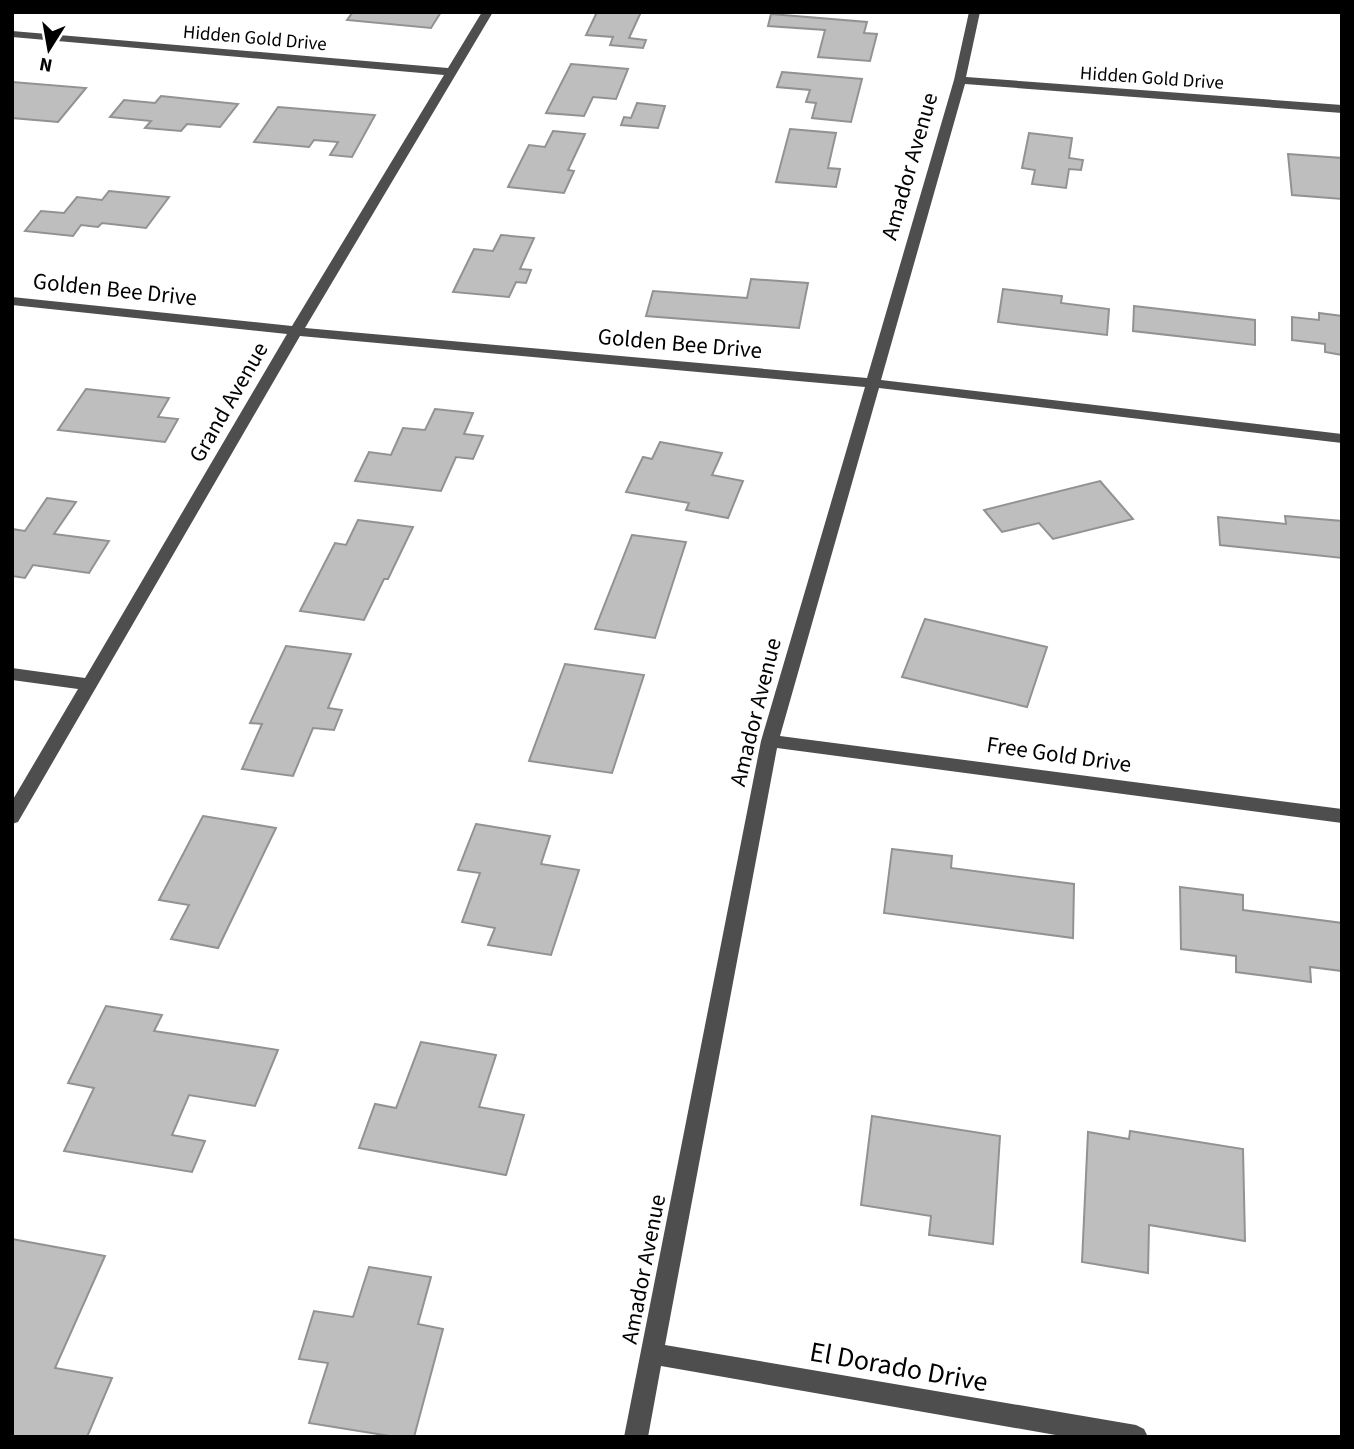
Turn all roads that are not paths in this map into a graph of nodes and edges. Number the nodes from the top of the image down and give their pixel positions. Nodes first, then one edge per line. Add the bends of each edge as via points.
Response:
1 (488, 12) edge
2 (975, 12) edge
3 (12, 34) edge
4 (452, 72) junction
5 (960, 80) junction
6 (1342, 109) edge
7 (12, 300) edge
8 (296, 331) junction
9 (871, 383) junction
10 (1342, 439) edge
11 (12, 674) edge
12 (89, 684) junction
13 (770, 741) junction
14 (1342, 816) edge
15 (12, 817) edge
16 (652, 1354) junction
17 (636, 1437) edge
18 (1136, 1437) edge

1 - 4 street, Grand Avenue
2 - 5 street, Amador Avenue
3 - 4 street, Hidden Gold Drive
4 - 8 street, Grand Avenue
5 - 6 street, Hidden Gold Drive
5 - 9 street, Amador Avenue
7 - 8 street, Golden Bee Drive
8 - 9 street, Golden Bee Drive
8 - 12 street, Grand Avenue
9 - 10 street, Golden Bee Drive
9 - 13 street, Amador Avenue
11 - 12 street
12 - 15 street, Grand Avenue
13 - 14 street, Free Gold Drive
13 - 16 street, Amador Avenue
16 - 17 street, Amador Avenue
16 - 18 street, El Dorado Drive

